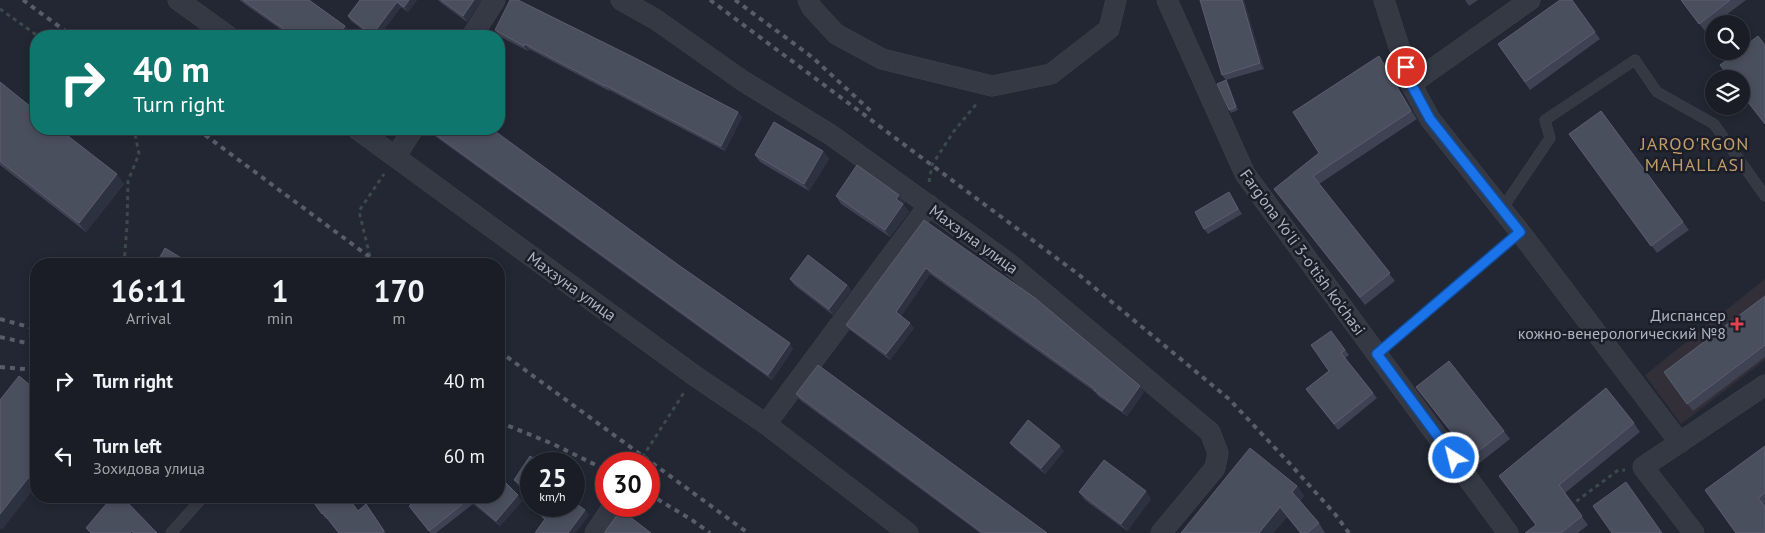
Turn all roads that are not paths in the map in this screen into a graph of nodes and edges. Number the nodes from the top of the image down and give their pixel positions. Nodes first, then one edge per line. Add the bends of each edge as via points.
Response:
1 (178, 0) edge
2 (495, 0) edge
3 (621, 0) edge
4 (808, 0) edge
5 (1116, 0) edge
6 (1166, 0) edge
7 (1384, 0) edge
8 (1530, 0) edge
9 (220, 30) edge
10 (476, 30) edge
11 (1411, 84) junction
12 (366, 135) edge
13 (409, 135) edge
14 (396, 156) junction
15 (1765, 196) edge
16 (929, 205) junction
17 (1502, 209) junction
18 (1520, 232) junction
19 (1377, 354) junction
20 (1765, 385) edge
21 (766, 424) junction
22 (1680, 443) junction
23 (198, 503) edge
24 (606, 517) edge
25 (171, 533) edge
26 (595, 533) edge
27 (908, 533) edge
28 (1161, 533) edge
29 (1508, 533) edge
30 (1694, 533) edge

1 - 9 street
2 - 10 street
3 - 16 street, Махзуна улица via 831,135
4 - 5 street via 836,34 882,59 992,86 1051,74 1109,29
6 - 19 street, Farg'ona Yo'li 3-o'tish ko'chasi via 1245,174
7 - 11 street
8 - 11 street
11 - 17 street via 1430,119
12 - 14 street, Махзуна улица
13 - 14 street
14 - 21 street, Махзуна улица via 695,376
15 - 17 lane via 1714,124 1657,92 1635,60 1545,120 1550,138
16 - 21 street
16 - 28 street, Махзуна улица via 1007,262 1210,432 1218,453 1215,468
17 - 18 street
18 - 19 lane
18 - 22 street
19 - 29 street, Farg'ona Yo'li 3-o'tish ko'chasi
20 - 22 street
21 - 27 street, Махзуна улица
22 - 30 street via 1643,467
23 - 25 lane
24 - 26 street

